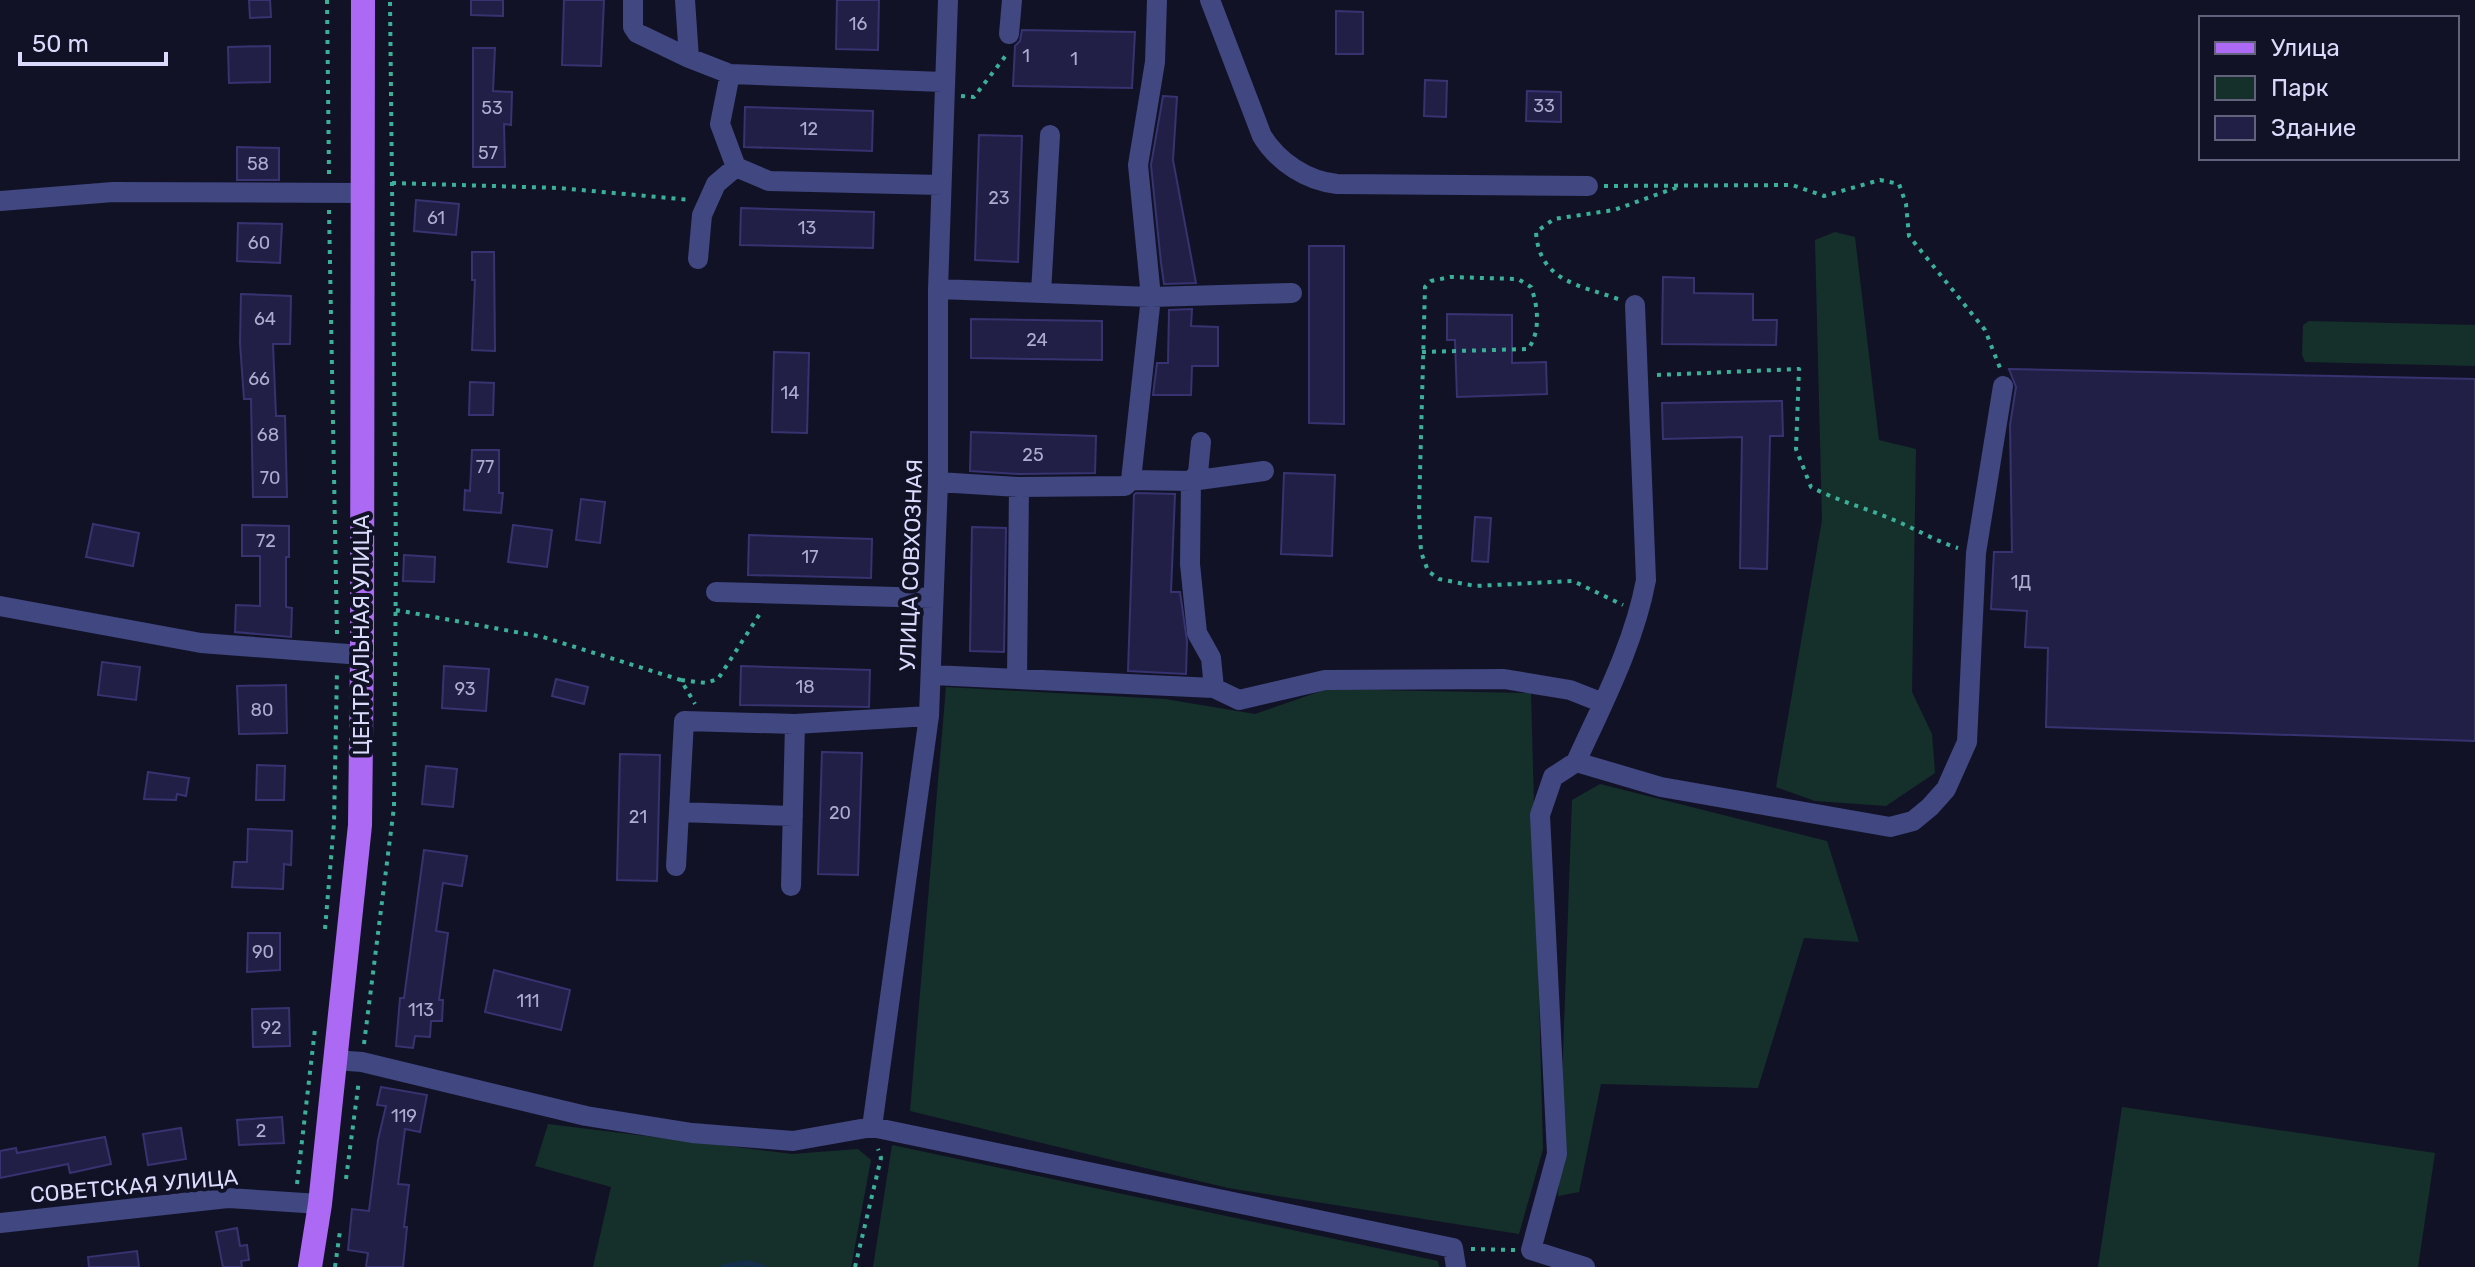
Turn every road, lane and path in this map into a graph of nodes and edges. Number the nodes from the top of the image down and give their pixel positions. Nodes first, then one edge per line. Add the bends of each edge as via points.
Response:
1 (363, 0) edge
2 (390, 0) edge
3 (633, 0) edge
4 (685, 0) edge
5 (948, 0) edge
6 (1012, 0) edge
7 (1157, 0) edge
8 (1210, 0) edge
9 (1009, 43) joint
10 (689, 58) junction
11 (730, 74) junction
12 (943, 88) junction
13 (1050, 135) dead end
14 (736, 167) junction
15 (391, 183) junction
16 (941, 185) junction
17 (1684, 185) junction
18 (1588, 186) joint
19 (362, 193) junction
20 (0, 201) edge
21 (702, 218) junction
22 (698, 259) dead end
23 (938, 289) junction
24 (1041, 293) junction
25 (1292, 293) dead end
26 (1151, 297) junction
27 (1635, 305) joint
28 (1422, 352) junction
29 (1639, 376) junction
30 (2003, 386) joint
31 (1201, 442) dead end
32 (1264, 471) dead end
33 (1131, 480) junction
34 (1191, 481) junction
35 (938, 482) junction
36 (1019, 487) junction
37 (1976, 553) junction
38 (716, 592) dead end
39 (774, 592) junction
40 (932, 598) junction
41 (0, 606) edge
42 (396, 610) junction
43 (1640, 613) junction
44 (362, 655) junction
45 (932, 675) junction
46 (1017, 678) junction
47 (681, 680) junction
48 (1214, 688) junction
49 (1603, 703) junction
50 (929, 716) junction
51 (705, 722) junction
52 (795, 724) junction
53 (1576, 762) junction
54 (679, 812) junction
55 (793, 816) junction
56 (676, 866) dead end
57 (791, 886) dead end
58 (335, 1060) junction
59 (362, 1062) junction
60 (872, 1127) junction
61 (345, 1188) dead end
62 (320, 1204) junction
63 (341, 1220) dead end
64 (0, 1223) edge
65 (1531, 1250) junction
66 (1454, 1258) edge
67 (310, 1267) edge
68 (335, 1267) edge
69 (855, 1267) edge
70 (1585, 1267) edge

1 - 19 main road, ЦЕНТРАЛЬНАЯ УЛИЦА
2 - 15 path
3 - 10 street via 635,31
4 - 10 street
5 - 12 street, УЛИЦА СОВХОЗНАЯ
6 - 9 street
7 - 26 street via 1155,62 1138,165
8 - 18 street via 1262,136 1305,175 1337,184
9 - 12 path via 974,97
10 - 11 street
11 - 12 street
11 - 14 street via 720,124
12 - 16 street, УЛИЦА СОВХОЗНАЯ
13 - 24 street
14 - 16 street via 769,181
14 - 21 street via 716,184
15 - 21 path via 559,188 693,200 692,210
15 - 42 path
16 - 23 street, УЛИЦА СОВХОЗНАЯ
17 - 18 path
17 - 27 path via 1614,210 1554,219 1536,232 1537,250 1558,277
17 - 30 path via 1792,185 1824,196 1880,180 1899,184 1909,236 1985,330
19 - 20 street via 126,191
19 - 44 main road, ЦЕНТРАЛЬНАЯ УЛИЦА
21 - 22 street
23 - 24 street
23 - 35 street, УЛИЦА СОВХОЗНАЯ
24 - 26 street
25 - 26 street
26 - 33 street
27 - 29 street
28 - 28 path via 1423,291 1431,281 1518,279 1531,287 1537,320 1528,349
28 - 43 path via 1420,525 1428,571 1439,579 1475,586 1573,581
29 - 37 path via 1799,369 1796,449 1811,487 1937,542
29 - 43 street via 1646,568
30 - 37 street
31 - 34 street via 1198,473
32 - 34 street
33 - 34 street
33 - 36 street via 1125,486
34 - 48 street via 1190,564 1197,633 1211,658
35 - 36 street
35 - 40 street, УЛИЦА СОВХОЗНАЯ
36 - 46 street
37 - 53 street via 1967,742 1946,789 1913,821 1890,827 1661,787
38 - 39 street
39 - 40 street
39 - 47 path via 718,679
40 - 45 street, УЛИЦА СОВХОЗНАЯ
41 - 44 street via 201,643
42 - 47 path via 543,637
42 - 59 path via 394,807
43 - 49 street
44 - 58 main road, ЦЕНТРАЛЬНАЯ УЛИЦА via 360,825
45 - 46 street
45 - 50 street, УЛИЦА СОВХОЗНАЯ
46 - 48 street
47 - 51 path
48 - 49 street via 1239,700 1319,680 1504,679 1570,690
49 - 53 street
50 - 52 street
50 - 60 street, УЛИЦА СОВХОЗНАЯ
51 - 52 street
51 - 54 street via 684,721
52 - 55 street
53 - 65 street via 1553,777 1540,815 1557,1154
54 - 55 street
54 - 56 street
55 - 57 street
58 - 59 street
58 - 62 main road, ЦЕНТРАЛЬНАЯ УЛИЦА
59 - 60 street via 586,1116 692,1133 793,1141
59 - 61 path
60 - 66 street
60 - 69 path via 881,1158
62 - 64 street, СОВЕТСКАЯ УЛИЦА via 228,1198
62 - 67 main road, ЦЕНТРАЛЬНАЯ УЛИЦА
63 - 68 path
65 - 66 path
65 - 70 street

